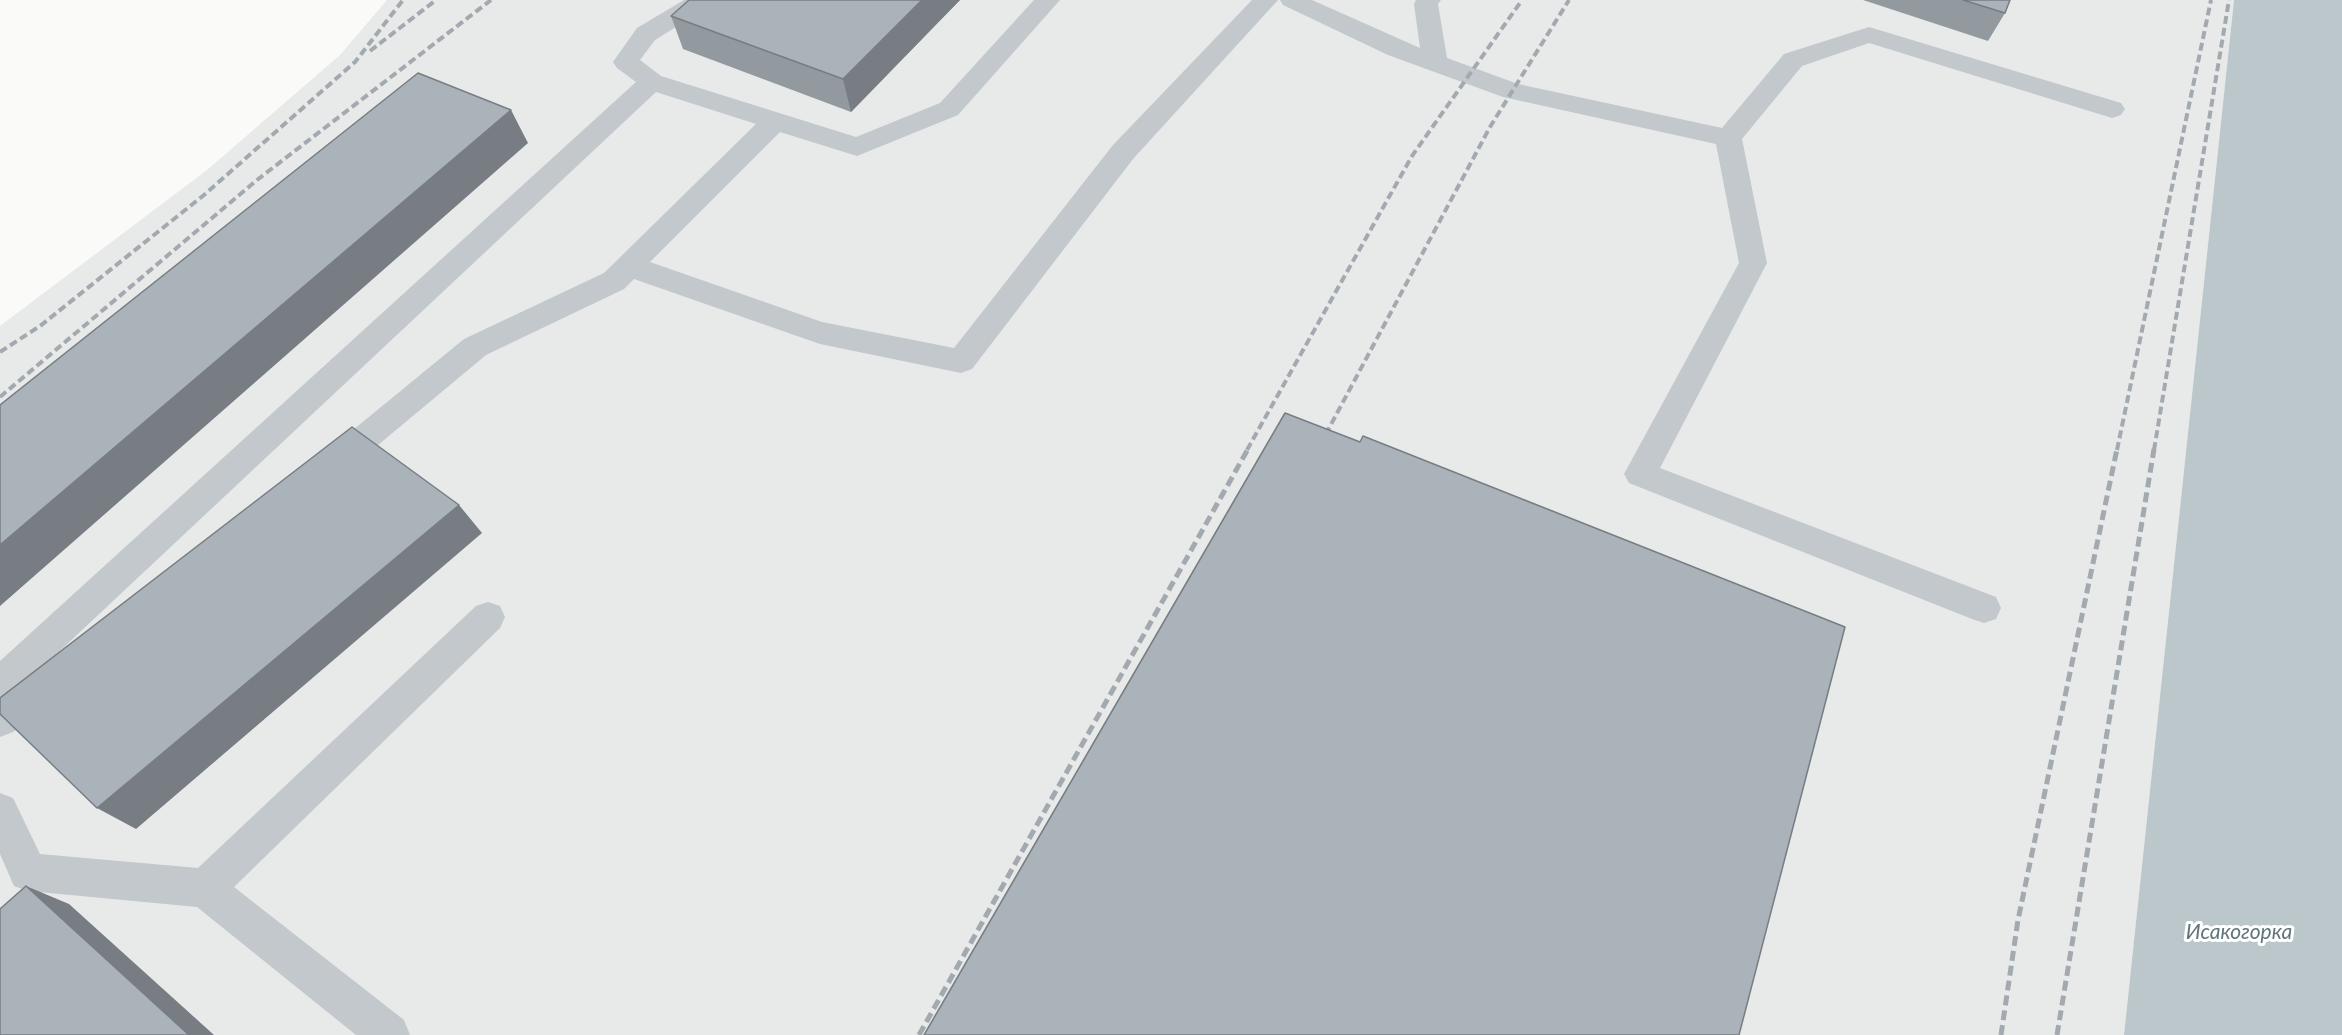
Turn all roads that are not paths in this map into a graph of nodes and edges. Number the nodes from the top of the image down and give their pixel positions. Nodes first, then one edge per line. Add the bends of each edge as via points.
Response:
1 (702, 0) edge
2 (1048, 0) edge
3 (1266, 0) edge
4 (1292, 0) edge
5 (1429, 0) edge
6 (1435, 63) junction
7 (652, 82) junction
8 (2112, 109) dead end
9 (775, 121) junction
10 (1728, 138) junction
11 (629, 266) junction
12 (306, 486) edge
13 (1984, 608) dead end
14 (488, 618) dead end
15 (65, 671) edge
16 (0, 684) edge
17 (0, 720) edge
18 (0, 810) edge
19 (205, 888) junction
20 (388, 1035) edge

1 - 7 lane via 646,34 626,62
2 - 9 lane via 949,109 857,147
3 - 11 lane via 1124,152 961,361 820,333
4 - 6 lane
5 - 6 lane via 1426,4
6 - 10 lane via 1512,91
7 - 9 lane
7 - 16 lane
8 - 10 lane via 1869,35 1793,60
9 - 11 lane
10 - 13 lane via 1753,263 1640,474
11 - 12 lane via 614,281 475,347
14 - 19 lane
15 - 17 lane
18 - 19 lane via 28,873
19 - 20 lane

